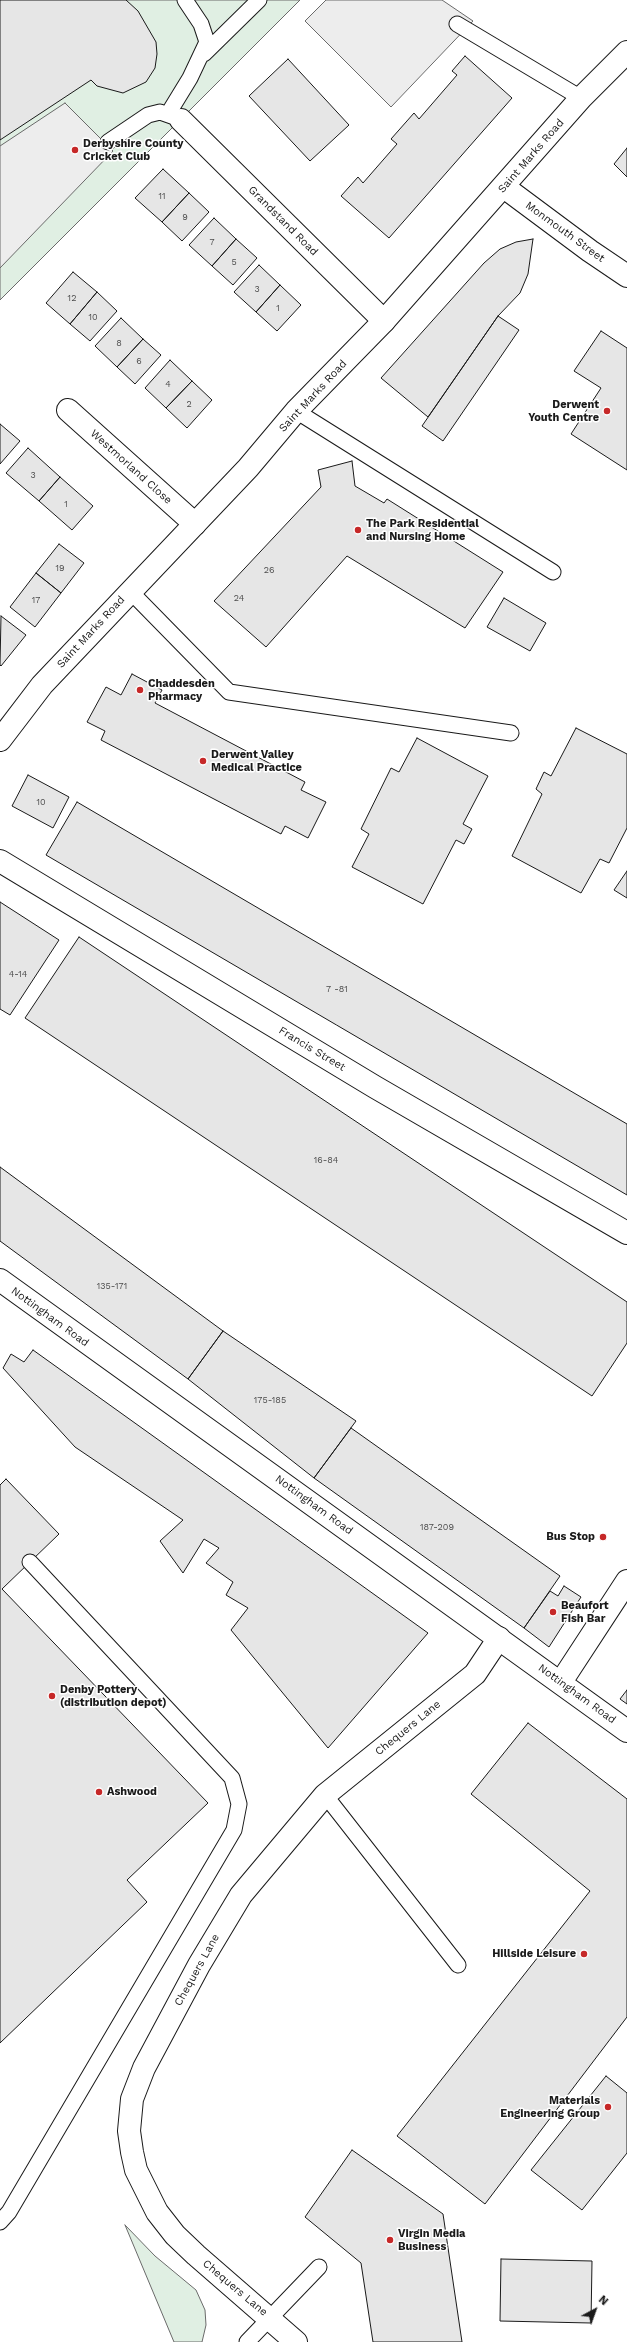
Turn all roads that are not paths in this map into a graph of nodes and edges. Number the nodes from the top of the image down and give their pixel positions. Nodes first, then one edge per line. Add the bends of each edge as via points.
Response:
1 (185, 0) edge
2 (258, 2) edge
3 (457, 24) dead end
4 (627, 52) edge
5 (200, 58) junction
6 (581, 98) junction
7 (174, 117) junction
8 (108, 142) dead end
9 (504, 187) junction
10 (627, 276) edge
11 (384, 321) junction
12 (68, 410) dead end
13 (296, 411) junction
14 (195, 524) junction
15 (554, 572) dead end
16 (130, 591) junction
17 (511, 733) dead end
18 (0, 740) edge
19 (0, 861) edge
20 (627, 1233) edge
21 (0, 1280) edge
22 (30, 1562) dead end
23 (627, 1581) edge
24 (499, 1638) junction
25 (560, 1682) junction
26 (627, 1731) edge
27 (325, 1795) junction
28 (458, 1965) dead end
29 (0, 2222) edge
30 (319, 2267) dead end
31 (270, 2318) junction
32 (247, 2342) edge
33 (296, 2342) edge

1 - 5 lane via 201,24 207,42
2 - 5 lane
3 - 6 lane
4 - 6 street, Saint Marks Road
5 - 7 lane
6 - 9 street, Saint Marks Road
7 - 8 lane via 160,112 148,115
7 - 11 street, Grandstand Road
9 - 10 street, Monmouth Street
9 - 11 street, Saint Marks Road
11 - 13 street, Saint Marks Road
12 - 14 street, Westmorland Close
13 - 14 street, Saint Marks Road via 248,468
13 - 15 lane
14 - 16 street, Saint Marks Road
16 - 17 lane via 229,692
16 - 18 street, Saint Marks Road via 42,685
19 - 20 street, Francis Street via 375,1087
21 - 24 street, Nottingham Road
22 - 29 lane via 232,1778 239,1804 234,1830 9,2212
23 - 25 street
24 - 25 street, Nottingham Road
24 - 27 street, Chequers Lane via 475,1674
25 - 26 street, Nottingham Road
27 - 28 lane
27 - 31 street, Chequers Lane via 237,1902 199,1965 144,2068 132,2099 130,2113 129,2131 136,2170 157,2212 175,2235
30 - 31 lane
31 - 32 lane
31 - 33 street, Chequers Lane

